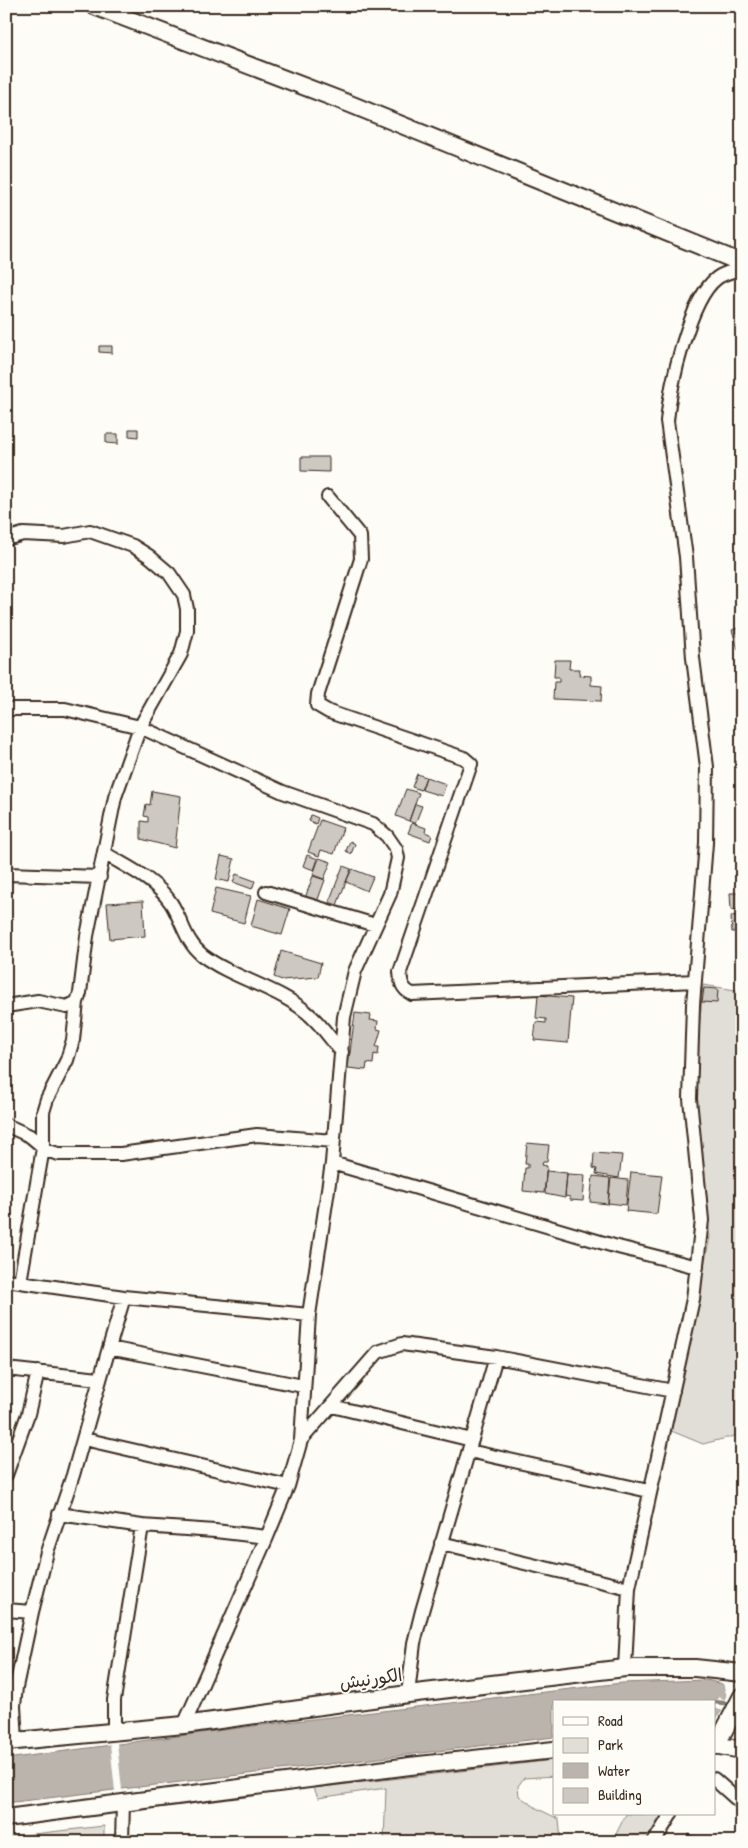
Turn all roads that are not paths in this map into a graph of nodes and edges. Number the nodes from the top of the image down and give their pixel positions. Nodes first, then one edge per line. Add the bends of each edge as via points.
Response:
1 (94, 6) edge
2 (742, 263) edge
3 (742, 268) edge
4 (328, 496) dead end
5 (6, 538) edge
6 (6, 709) edge
7 (140, 727) junction
8 (104, 853) junction
9 (6, 874) edge
10 (100, 878) junction
11 (266, 892) dead end
12 (375, 925) junction
13 (695, 981) junction
14 (77, 1002) junction
15 (6, 1006) edge
16 (342, 1052) junction
17 (6, 1125) edge
18 (334, 1141) junction
19 (43, 1148) junction
20 (332, 1163) junction
21 (697, 1267) junction
22 (6, 1280) edge
23 (20, 1282) junction
24 (124, 1298) junction
25 (309, 1315) junction
26 (109, 1348) junction
27 (496, 1357) junction
28 (6, 1369) edge
29 (38, 1372) junction
30 (99, 1379) junction
31 (302, 1386) junction
32 (673, 1390) junction
33 (332, 1406) junction
34 (84, 1439) junction
35 (301, 1440) junction
36 (471, 1445) junction
37 (6, 1474) edge
38 (288, 1486) junction
39 (648, 1491) junction
40 (60, 1514) junction
41 (142, 1526) junction
42 (267, 1537) junction
43 (441, 1543) junction
44 (629, 1588) junction
45 (6, 1610) edge
46 (32, 1612) junction
47 (625, 1668) junction
48 (742, 1673) edge
49 (408, 1694) junction
50 (742, 1696) edge
51 (184, 1725) junction
52 (114, 1731) junction
53 (11, 1742) edge
54 (716, 1746) edge
55 (716, 1747) edge
56 (553, 1750) edge
57 (742, 1750) edge
58 (716, 1781) edge
59 (123, 1802) junction
60 (742, 1804) edge
61 (670, 1816) edge
62 (6, 1818) edge
63 (122, 1842) edge
64 (654, 1842) edge

1 - 2 main road via 350,104
3 - 13 street via 718,278 705,291 697,307 674,371 667,421 684,538 693,658 707,767 706,843
4 - 13 street via 360,536 361,559 317,705 329,712 464,758 471,764 400,972 401,984 406,991 412,994
5 - 7 street via 23,534 64,536 90,531 133,546 149,556 178,584 187,609 184,644 176,666
6 - 7 street via 65,709
7 - 8 street via 115,797
7 - 12 street via 283,792 373,824 396,849 398,865 390,894
8 - 10 street
8 - 16 street via 140,874 163,893 177,913 185,934 203,955 312,1016
9 - 10 street
10 - 14 street
11 - 12 street
12 - 16 street via 348,994
13 - 21 street via 690,1099 702,1220
14 - 15 street via 67,1007 38,1001
14 - 19 street via 74,1040 43,1112
16 - 18 street
17 - 19 street via 30,1136
18 - 19 street via 257,1135 121,1154 59,1154
18 - 20 street
19 - 23 street
20 - 21 street via 614,1246
20 - 25 street
21 - 32 street
22 - 23 street
23 - 24 street
24 - 25 street
24 - 26 street
25 - 31 street
26 - 30 street
26 - 31 street
27 - 32 street
27 - 33 street via 426,1346 402,1344 389,1347 378,1352
27 - 36 street
28 - 29 street
29 - 30 street
29 - 37 street via 28,1414
30 - 34 street
31 - 35 street
32 - 39 street
33 - 35 street
33 - 36 street
34 - 38 street
34 - 40 street
35 - 38 street
36 - 39 street
36 - 43 street
38 - 42 street
39 - 44 street
40 - 41 street
40 - 46 street
41 - 42 street
41 - 52 street via 114,1700
42 - 51 street
43 - 44 street
43 - 49 street via 414,1644
44 - 47 street
45 - 46 street
46 - 53 street via 16,1686
47 - 48 main road, الكورنيش via 695,1668
47 - 49 main road, الكورنيش
49 - 51 main road, الكورنيش
50 - 54 main road
51 - 52 main road, الكورنيش
52 - 53 main road, الكورنيش
55 - 57 main road
56 - 59 main road
58 - 60 street
59 - 62 main road
59 - 63 street
61 - 64 street

